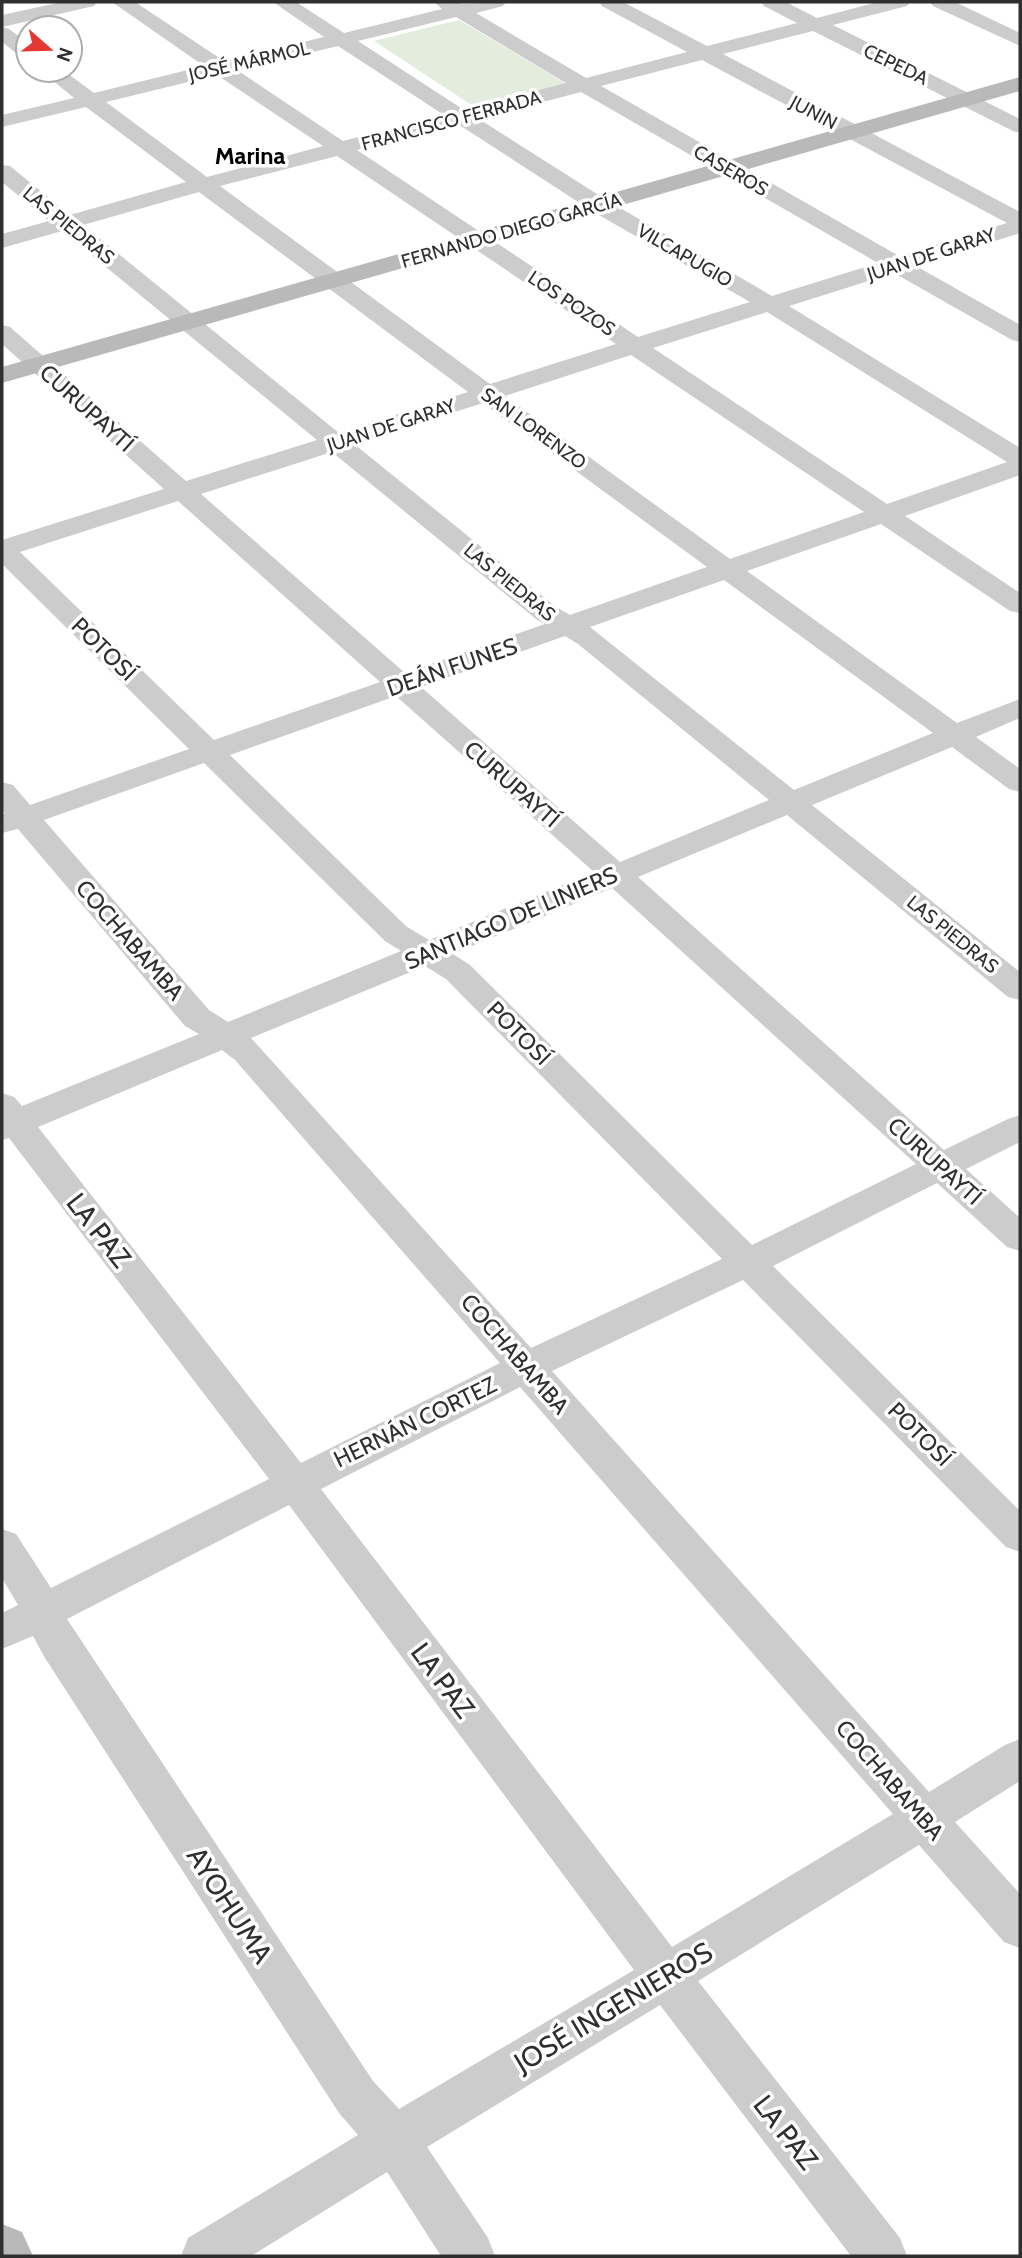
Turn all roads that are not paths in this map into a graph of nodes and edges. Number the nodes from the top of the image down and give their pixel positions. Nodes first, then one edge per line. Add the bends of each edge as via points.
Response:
1 (87, 2) edge
2 (122, 2) edge
3 (283, 2) edge
4 (496, 2) edge
5 (609, 2) edge
6 (771, 2) edge
7 (900, 2) edge
8 (940, 2) edge
9 (452, 6) edge
10 (2, 21) edge
11 (813, 24) junction
12 (339, 39) junction
13 (1020, 40) edge
14 (703, 53) junction
15 (222, 67) junction
16 (69, 84) edge
17 (1020, 84) edge
18 (584, 85) junction
19 (88, 98) junction
20 (968, 100) junction
21 (461, 118) junction
22 (2, 121) edge
23 (1020, 127) edge
24 (854, 134) junction
25 (343, 148) junction
26 (729, 169) junction
27 (2, 171) edge
28 (204, 184) junction
29 (600, 206) junction
30 (67, 223) junction
31 (1020, 224) edge
32 (2, 240) edge
33 (478, 240) junction
34 (900, 265) junction
35 (331, 280) junction
36 (770, 304) junction
37 (190, 322) junction
38 (2, 332) edge
39 (1020, 335) edge
40 (635, 345) junction
41 (38, 365) junction
42 (2, 375) edge
43 (487, 394) junction
44 (338, 442) junction
45 (1020, 459) edge
46 (1020, 466) edge
47 (181, 492) junction
48 (885, 514) junction
49 (2, 549) edge
50 (728, 569) junction
51 (1020, 605) edge
52 (567, 626) junction
53 (398, 685) junction
54 (1020, 708) edge
55 (956, 736) junction
56 (210, 751) junction
57 (1020, 783) edge
58 (791, 801) junction
59 (9, 811) edge
60 (615, 874) junction
61 (426, 954) junction
62 (1020, 989) edge
63 (225, 1035) junction
64 (6, 1118) edge
65 (1020, 1127) edge
66 (942, 1167) junction
67 (1020, 1238) edge
68 (749, 1262) junction
69 (526, 1367) junction
70 (293, 1482) junction
71 (1020, 1536) edge
72 (2, 1545) edge
73 (43, 1611) junction
74 (2, 1632) edge
75 (1020, 1758) edge
76 (924, 1819) junction
77 (1020, 1927) edge
78 (666, 1976) junction
79 (393, 2138) junction
80 (2, 2251) edge
81 (5, 2256) edge
82 (206, 2256) edge
83 (470, 2256) edge
84 (882, 2256) edge

1 - 10 street
2 - 15 street, LOS POZOS
3 - 12 street, VILCAPUGIO
4 - 9 street, JOSÉ MÁRMOL
5 - 14 street, JUNIN
6 - 11 street, CEPEDA
7 - 11 street, FRANCISCO FERRADA
8 - 13 street
9 - 12 street, JOSÉ MÁRMOL
9 - 18 street, CASEROS
11 - 14 street, FRANCISCO FERRADA
11 - 20 street, CEPEDA
12 - 15 street, JOSÉ MÁRMOL
12 - 21 street, VILCAPUGIO
14 - 18 street, FRANCISCO FERRADA
14 - 24 street, JUNIN
15 - 19 street, JOSÉ MÁRMOL
15 - 25 street, LOS POZOS
16 - 19 street, SAN LORENZO
17 - 20 main road, FERNANDO DIEGO GARCÍA
18 - 21 street, FRANCISCO FERRADA
18 - 26 street, CASEROS
19 - 22 street, JOSÉ MÁRMOL
19 - 28 street, SAN LORENZO
20 - 23 street, CEPEDA
20 - 24 main road, FERNANDO DIEGO GARCÍA
21 - 25 street, FRANCISCO FERRADA
21 - 29 street, VILCAPUGIO
24 - 26 main road, FERNANDO DIEGO GARCÍA
24 - 31 street, JUNIN
25 - 28 street, FRANCISCO FERRADA
25 - 33 street, LOS POZOS
26 - 29 main road, FERNANDO DIEGO GARCÍA
26 - 34 street, CASEROS
27 - 30 street, LAS PIEDRAS
28 - 30 street, FRANCISCO FERRADA
28 - 35 street, SAN LORENZO
29 - 33 main road, FERNANDO DIEGO GARCÍA
29 - 36 street, VILCAPUGIO
30 - 32 street, FRANCISCO FERRADA
30 - 37 street, LAS PIEDRAS
31 - 34 street, JUAN DE GARAY
33 - 35 main road, FERNANDO DIEGO GARCÍA
33 - 40 street, LOS POZOS
34 - 36 street, JUAN DE GARAY
34 - 39 street, CASEROS
35 - 37 main road, FERNANDO DIEGO GARCÍA
35 - 43 street, SAN LORENZO
36 - 40 street, JUAN DE GARAY
36 - 45 street, VILCAPUGIO
37 - 41 main road, FERNANDO DIEGO GARCÍA
37 - 44 street, LAS PIEDRAS
38 - 41 street, CURUPAYTÍ
40 - 43 street, JUAN DE GARAY
40 - 48 street, LOS POZOS
41 - 42 main road, FERNANDO DIEGO GARCÍA
41 - 47 street, CURUPAYTÍ
43 - 44 street, JUAN DE GARAY
43 - 50 street, SAN LORENZO
44 - 47 street, JUAN DE GARAY
44 - 52 street, LAS PIEDRAS
46 - 48 street, DEÁN FUNES
47 - 49 street, JUAN DE GARAY
47 - 53 street, CURUPAYTÍ
48 - 50 street, DEÁN FUNES
48 - 51 street, LOS POZOS
49 - 56 street, POTOSÍ
50 - 52 street, DEÁN FUNES
50 - 55 street, SAN LORENZO
52 - 53 street, DEÁN FUNES
52 - 58 street, LAS PIEDRAS
53 - 56 street, DEÁN FUNES
53 - 60 street, CURUPAYTÍ
54 - 55 street, SANTIAGO DE LINIERS
55 - 57 street, SAN LORENZO
55 - 58 street, SANTIAGO DE LINIERS
56 - 59 street, DEÁN FUNES
56 - 61 street, POTOSÍ via 396,934
58 - 60 street, SANTIAGO DE LINIERS
58 - 62 street, LAS PIEDRAS
59 - 63 street, COCHABAMBA via 197,1018
60 - 61 street, SANTIAGO DE LINIERS
60 - 66 street, CURUPAYTÍ
61 - 63 street, SANTIAGO DE LINIERS
61 - 68 street, POTOSÍ via 458,972
63 - 64 street, SANTIAGO DE LINIERS
63 - 69 street, COCHABAMBA via 247,1052
64 - 70 street, LA PAZ
65 - 66 street, HERNÁN CORTEZ
66 - 67 street, CURUPAYTÍ
66 - 68 street, HERNÁN CORTEZ
68 - 69 street, HERNÁN CORTEZ
68 - 71 street, POTOSÍ
69 - 70 street, HERNÁN CORTEZ
69 - 76 street, COCHABAMBA
70 - 73 street, HERNÁN CORTEZ
70 - 78 street, LA PAZ
72 - 73 street, AYOHUMA
73 - 74 street, HERNÁN CORTEZ
73 - 79 street, AYOHUMA via 60,1646 356,2097
75 - 76 street, JOSÉ INGENIEROS
76 - 77 street, COCHABAMBA
76 - 78 street, JOSÉ INGENIEROS
78 - 79 street, JOSÉ INGENIEROS
78 - 84 street, LA PAZ
79 - 82 street, JOSÉ INGENIEROS
79 - 83 street, AYOHUMA
80 - 81 main road

